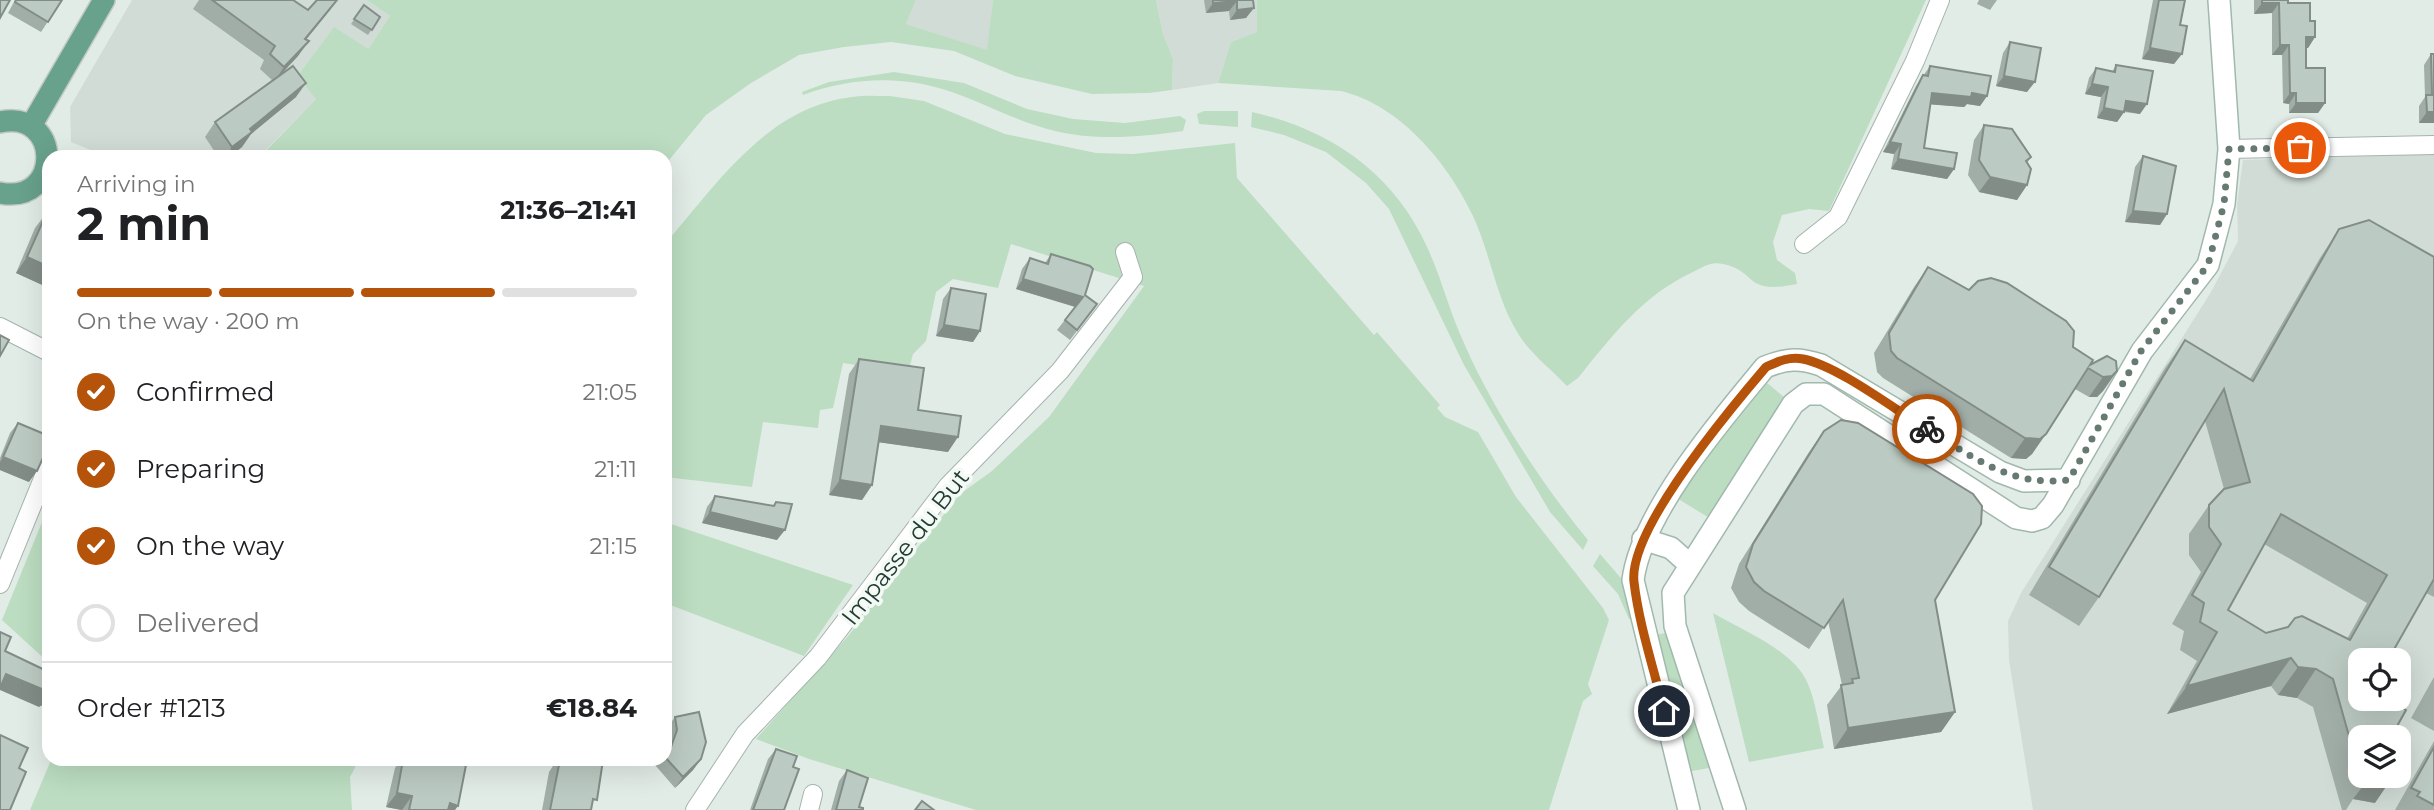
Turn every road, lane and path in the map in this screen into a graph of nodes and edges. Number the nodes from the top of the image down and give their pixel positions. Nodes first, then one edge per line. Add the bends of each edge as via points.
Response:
1 (104, 0) edge
2 (1940, 0) edge
3 (2218, 0) edge
4 (0, 122) edge
5 (31, 126) junction
6 (2434, 145) edge
7 (2229, 149) junction
8 (47, 150) edge
9 (42, 176) edge
10 (0, 193) edge
11 (1804, 244) dead end
12 (1125, 252) dead end
13 (0, 327) edge
14 (42, 348) edge
15 (2069, 480) junction
16 (42, 481) edge
17 (1643, 539) junction
18 (1689, 564) junction
19 (1633, 580) junction
20 (0, 584) edge
21 (1673, 593) junction
22 (695, 810) edge
23 (1689, 810) edge
24 (1735, 810) edge

1 - 5 main road
2 - 11 street via 1838,216
3 - 7 street
4 - 5 main road via 20,121
5 - 8 main road
6 - 7 street
7 - 15 street via 2224,204 2208,265 2141,351
9 - 10 main road via 28,190
12 - 22 street, Impasse du But via 1133,277 1060,371 948,485 818,657 745,734
13 - 14 street
15 - 17 street via 2024,481 2000,472 1821,365 1800,358 1782,359 1766,367 1740,397 1662,504
15 - 18 street via 2042,518 2016,518 1824,394 1806,394 1793,404
16 - 20 street
17 - 18 street via 1671,548
17 - 19 street
18 - 21 street
19 - 21 street via 1646,588
19 - 23 street
21 - 24 street via 1675,626

